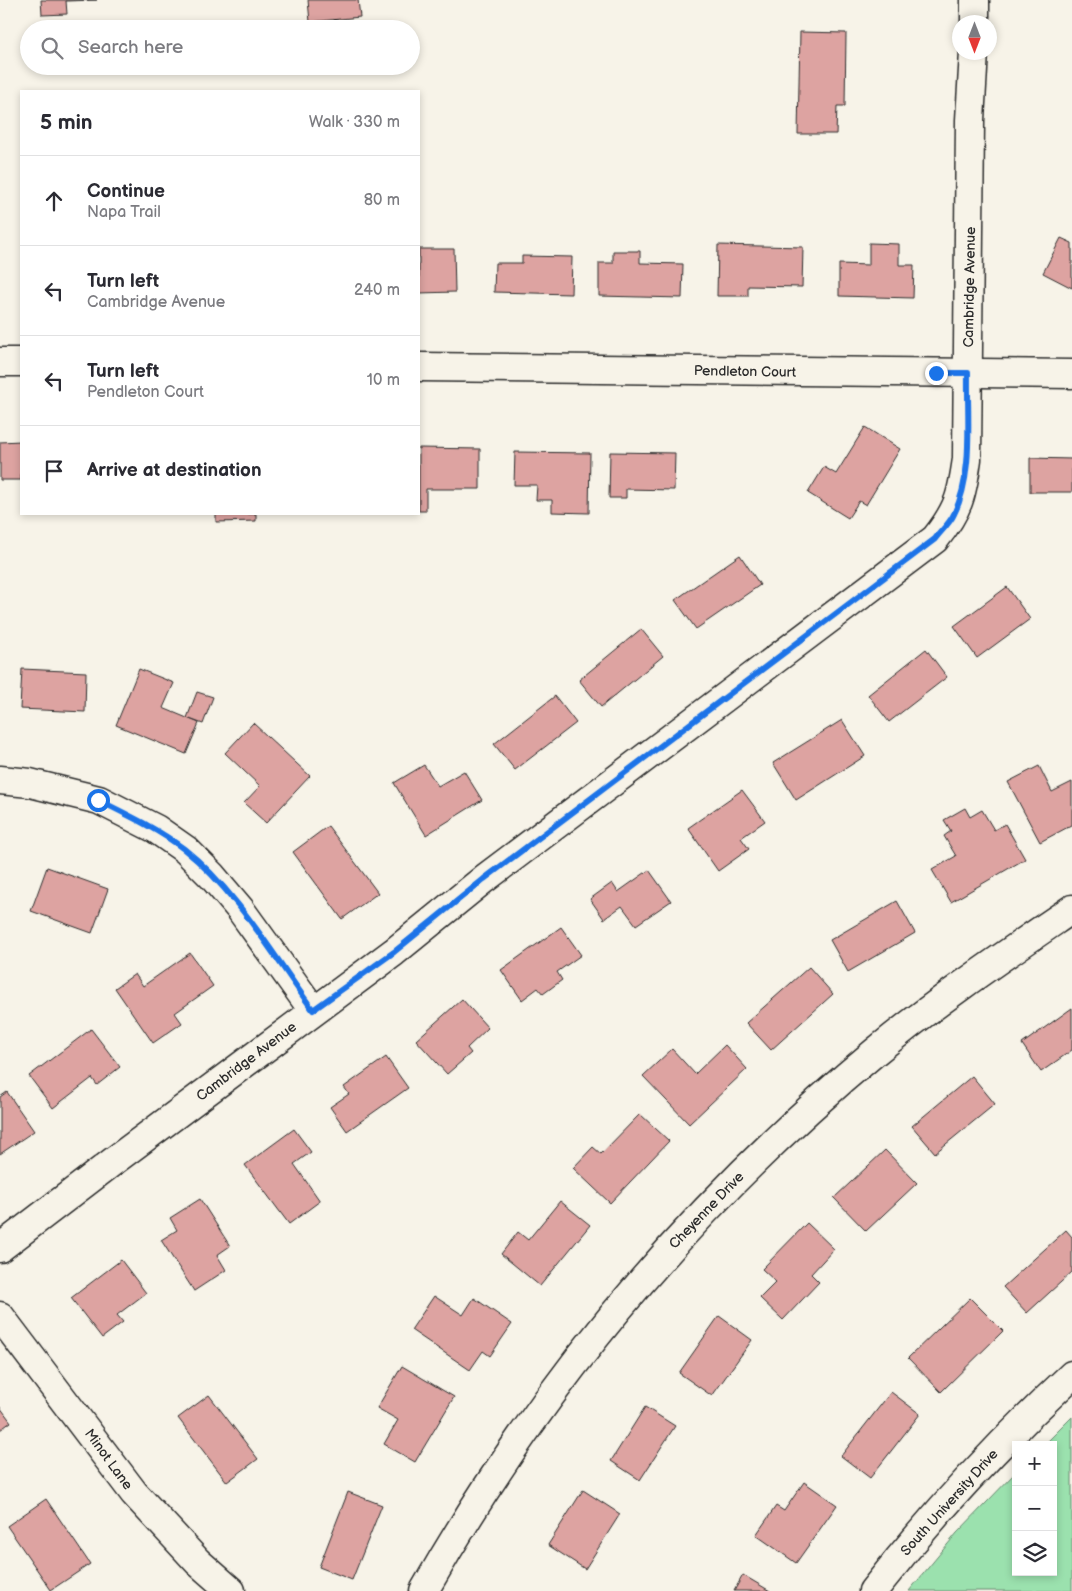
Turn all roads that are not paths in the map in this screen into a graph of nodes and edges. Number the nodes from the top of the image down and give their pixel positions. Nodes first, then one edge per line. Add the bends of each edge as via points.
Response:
1 (975, 0) edge
2 (975, 15) edge
3 (974, 60) edge
4 (0, 362) edge
5 (20, 362) edge
6 (420, 367) edge
7 (968, 373) junction
8 (1072, 374) edge
9 (0, 780) edge
10 (1072, 910) edge
11 (313, 1010) junction
12 (0, 1248) edge
13 (0, 1316) edge
14 (1072, 1375) edge
15 (231, 1591) edge
16 (424, 1591) edge
17 (873, 1591) edge

1 - 2 street
3 - 7 street, Cambridge Avenue
4 - 5 street
6 - 7 street, Pendleton Court
7 - 8 street, Pendleton Court
7 - 11 street, Cambridge Avenue via 968,458 963,491 954,516 935,539 484,879 394,952
9 - 11 street via 30,783 98,800 156,829 186,850 240,909
10 - 16 street, Cheyenne Drive via 963,984 876,1051 775,1140 666,1252 577,1358 504,1459
11 - 12 street, Cambridge Avenue
13 - 15 street, Minot Lane via 134,1493 198,1562
14 - 17 street, South University Drive via 953,1494

